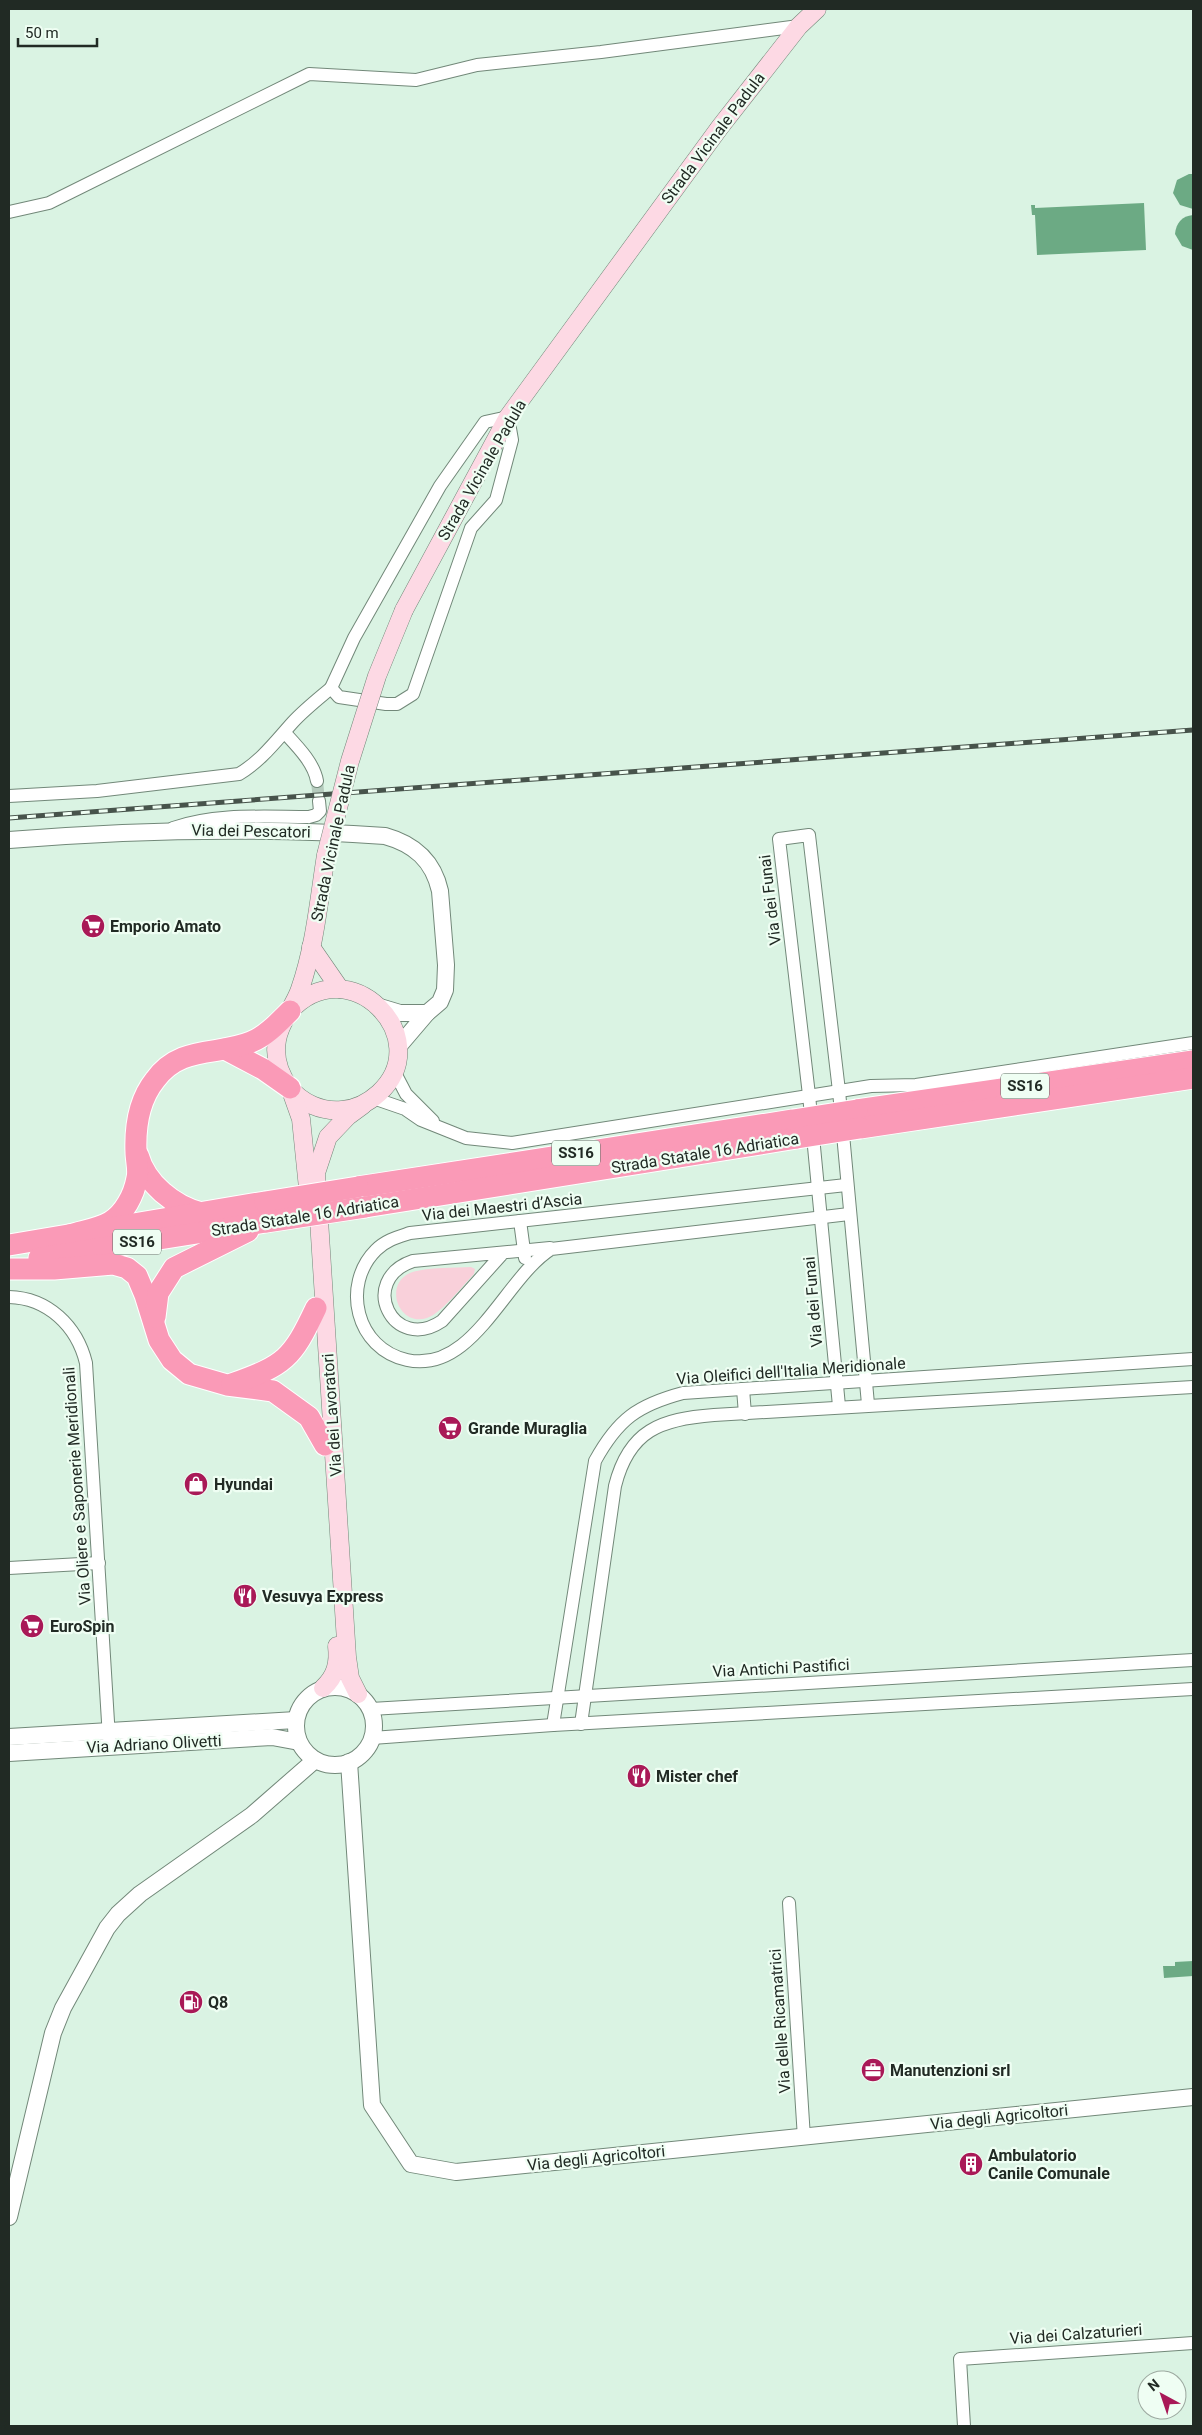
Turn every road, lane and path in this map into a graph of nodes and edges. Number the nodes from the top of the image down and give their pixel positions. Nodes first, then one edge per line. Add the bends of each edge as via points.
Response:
1 (817, 9) edge
2 (799, 26) junction
3 (9, 212) edge
4 (508, 418) junction
5 (331, 688) junction
6 (285, 733) junction
7 (317, 782) tunnel mouth
8 (9, 796) edge
9 (319, 802) dead end
10 (164, 831) junction
11 (9, 840) edge
12 (311, 947) junction
13 (340, 989) junction
14 (380, 1007) junction
15 (290, 1012) junction
16 (427, 1012) junction
17 (1193, 1043) edge
18 (398, 1047) junction
19 (225, 1049) junction
20 (1193, 1061) edge
21 (394, 1070) junction
22 (1193, 1078) edge
23 (290, 1088) junction
24 (839, 1091) junction
25 (809, 1095) junction
26 (368, 1101) junction
27 (858, 1119) junction
28 (439, 1126) junction
29 (795, 1129) junction
30 (136, 1143) junction
31 (312, 1175) junction
32 (846, 1186) junction
33 (818, 1189) junction
34 (266, 1212) junction
35 (202, 1213) junction
36 (849, 1214) junction
37 (821, 1218) junction
38 (520, 1221) junction
39 (70, 1235) junction
40 (9, 1244) edge
41 (560, 1247) junction
42 (524, 1251) junction
43 (503, 1253) junction
44 (9, 1262) edge
45 (9, 1269) edge
46 (527, 1271) junction
47 (9, 1297) edge
48 (316, 1308) junction
49 (154, 1322) junction
50 (1193, 1359) edge
51 (866, 1381) junction
52 (837, 1382) junction
53 (227, 1385) junction
54 (1193, 1387) edge
55 (743, 1389) junction
56 (868, 1404) junction
57 (839, 1406) junction
58 (745, 1414) junction
59 (324, 1445) junction
60 (99, 1563) junction
61 (9, 1568) edge
62 (343, 1658) junction
63 (1193, 1660) edge
64 (323, 1688) junction
65 (1193, 1689) edge
66 (358, 1694) junction
67 (584, 1696) junction
68 (556, 1698) junction
69 (370, 1709) junction
70 (296, 1720) junction
71 (580, 1724) junction
72 (552, 1725) junction
73 (9, 1737) edge
74 (109, 1738) junction
75 (372, 1738) junction
76 (299, 1742) junction
77 (9, 1753) edge
78 (316, 1760) junction
79 (349, 1762) junction
80 (789, 1903) dead end
81 (1193, 2097) edge
82 (804, 2138) junction
83 (9, 2217) edge
84 (1193, 2343) edge
85 (964, 2426) edge

1 - 2 main road, Strada Vicinale Padula
2 - 3 street via 476,65 416,80 309,74 49,203
2 - 4 main road, Strada Vicinale Padula via 720,127
4 - 5 street via 485,422 440,486 354,638
4 - 5 street via 512,440 496,500 471,528 413,694 397,704 386,704 339,698
4 - 12 main road, Strada Vicinale Padula, bridge via 404,610 377,676 350,761 326,855
5 - 6 street
6 - 7 street via 308,762
6 - 8 street via 256,764 239,774 97,791
9 - 10 street via 320,811 309,817 224,818 193,821
10 - 11 street, Via dei Pescatori
10 - 16 street, Via dei Pescatori via 229,829 385,836 417,850 437,878 446,965 446,990 440,1002
12 - 13 main road
12 - 15 main road, Strada Vicinale Padula
13 - 14 main road, Strada Vicinale Padula via 361,994
13 - 15 main road, Strada Vicinale Padula via 316,993 300,1001
14 - 16 street via 400,1012
14 - 18 main road, Strada Vicinale Padula via 393,1028
15 - 19 highway via 254,1041
15 - 23 main road, Strada Vicinale Padula via 280,1029 276,1049 280,1070
16 - 18 street, Via dei Pescatori
17 - 24 street via 925,1084
18 - 21 main road, Strada Vicinale Padula
19 - 23 highway
19 - 30 highway via 201,1051 178,1060 155,1078 141,1104
20 - 27 highway, Strada Statale 16 Adriatica / SS16
21 - 26 main road, Strada Vicinale Padula via 386,1085
21 - 28 street via 406,1094
22 - 27 highway, Strada Statale 16 Adriatica / SS16
23 - 26 main road, Strada Vicinale Padula via 306,1102 327,1110 345,1110
23 - 31 main road, Strada Vicinale Padula via 301,1120
24 - 25 street
24 - 25 street, Via dei Funai via 809,835 779,839
24 - 32 street, Via dei Funai
25 - 28 street via 512,1143 466,1138
25 - 33 street, Via dei Funai
26 - 28 street via 405,1110
26 - 31 main road, Strada Vicinale Padula via 328,1137
27 - 29 highway, Strada Statale 16 Adriatica / SS16, bridge
29 - 34 highway, Strada Statale 16 Adriatica / SS16, bridge via 365,1207
29 - 34 highway, Strada Statale 16 Adriatica / SS16, bridge via 358,1187
30 - 35 highway via 139,1159 164,1194 183,1208
30 - 39 highway via 138,1177 121,1214 108,1223
31 - 48 main road, Via dei Lavoratori
31 - 62 main road, Via dei Lavoratori
32 - 33 street, Via dei Maestri d’Ascia
32 - 36 street, Via dei Funai
33 - 37 street, Via dei Funai
33 - 38 street, Via dei Maestri d’Ascia
34 - 35 highway, Strada Statale 16 Adriatica / SS16
34 - 44 highway, Strada Statale 16 Adriatica / SS16
34 - 49 highway via 174,1268 158,1293
35 - 39 highway, Strada Statale 16 Adriatica / SS16
36 - 37 street, Via dei Maestri d’Ascia
36 - 51 street, Via dei Funai
37 - 41 street, Via dei Maestri d’Ascia
37 - 52 street, Via dei Funai
38 - 42 street
38 - 46 street, Via dei Maestri d’Ascia via 410,1233 393,1238 366,1262 358,1280 356,1299 359,1317 367,1334 380,1348 406,1360 430,1361 449,1355 466,1343
39 - 40 highway, Strada Statale 16 Adriatica / SS16
41 - 42 street
41 - 46 street, Via dei Maestri d’Ascia via 542,1255
42 - 43 street
42 - 46 street
43 - 43 street via 413,1261 403,1265 388,1280 384,1300 387,1310 393,1319 412,1330 433,1327
45 - 49 highway via 113,1264 126,1268 137,1276
47 - 60 street, Via Oliere e Saponerie Meridionali via 26,1299 54,1312 74,1334 82,1350 88,1385
48 - 53 highway via 294,1351 272,1369
48 - 59 main road, Via dei Lavoratori
49 - 53 highway via 159,1340 172,1360 189,1374
50 - 51 street, Via Oleifici dell'Italia Meridionale
51 - 52 street, Via Oleifici dell'Italia Meridionale
51 - 56 street, Via dei Funai
52 - 55 street, Via Oleifici dell'Italia Meridionale
52 - 57 street, Via dei Funai
53 - 59 highway via 273,1391 309,1417
54 - 56 street
55 - 58 street
55 - 68 street, Via Oleifici dell'Italia Meridionale via 683,1393 656,1401 629,1416 607,1439 591,1481
56 - 57 street
57 - 58 street
58 - 67 street via 684,1417 655,1426 634,1444 620,1466
59 - 62 main road, Via dei Lavoratori
60 - 61 street
60 - 74 street, Via Oliere e Saponerie Meridionali
62 - 64 main road
62 - 66 main road
63 - 67 street, Via Antichi Pastifici
64 - 66 street via 337,1687
64 - 70 street via 305,1700
65 - 71 street
66 - 69 street
67 - 68 street, Via Antichi Pastifici
67 - 71 street
68 - 69 street, Via Antichi Pastifici
68 - 72 street, Via Oleifici dell'Italia Meridionale
69 - 75 street via 374,1720
70 - 74 street, Via Adriano Olivetti
70 - 76 street
71 - 72 street
72 - 75 street
73 - 74 street, Via Adriano Olivetti
74 - 76 street, Via Adriano Olivetti via 272,1737
74 - 77 street, Via Adriano Olivetti
75 - 79 street via 361,1755
76 - 78 street via 303,1750
78 - 79 street via 329,1765
78 - 83 street via 252,1815 140,1894 107,1928 63,2008 53,2033
79 - 82 street, Via degli Agricoltori via 372,2105 411,2164 456,2172
80 - 82 street, Via delle Ricamatrici
81 - 82 street, Via degli Agricoltori
84 - 85 street, Via dei Calzaturieri via 960,2359

